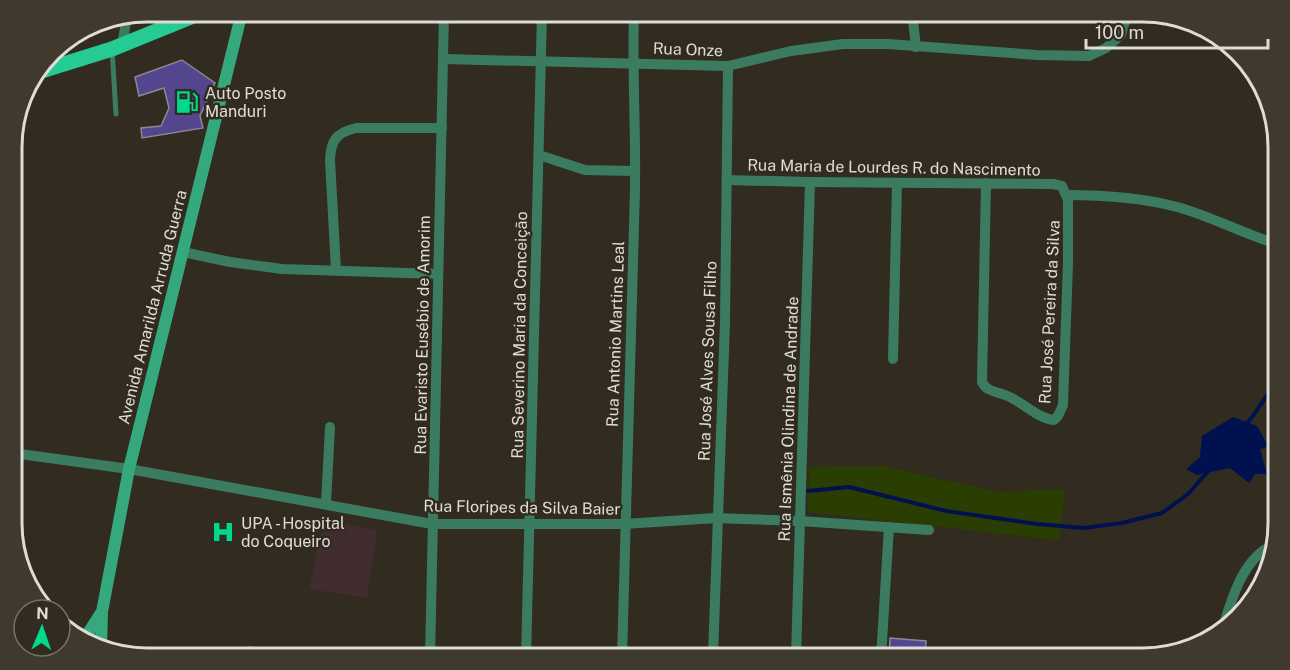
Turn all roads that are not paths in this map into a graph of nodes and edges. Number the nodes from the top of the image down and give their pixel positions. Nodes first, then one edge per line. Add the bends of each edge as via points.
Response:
1 (178, 22) edge
2 (240, 22) edge
3 (444, 22) edge
4 (542, 22) edge
5 (634, 22) edge
6 (913, 22) edge
7 (1125, 22) edge
8 (124, 25) edge
9 (117, 47) junction
10 (916, 47) junction
11 (443, 58) junction
12 (542, 61) junction
13 (633, 62) junction
14 (728, 66) junction
15 (52, 68) edge
16 (116, 114) dead end
17 (442, 128) junction
18 (539, 155) junction
19 (634, 171) junction
20 (727, 180) junction
21 (810, 182) junction
22 (897, 183) junction
23 (986, 183) junction
24 (1064, 190) junction
25 (1268, 241) edge
26 (183, 252) junction
27 (336, 270) junction
28 (438, 274) junction
29 (892, 359) dead end
30 (330, 427) dead end
31 (22, 454) edge
32 (129, 469) junction
33 (326, 504) junction
34 (716, 518) junction
35 (800, 521) junction
36 (432, 524) junction
37 (529, 524) junction
38 (624, 524) junction
39 (889, 527) junction
40 (929, 530) dead end
41 (1264, 550) edge
42 (102, 612) junction
43 (1228, 613) edge
44 (88, 633) edge
45 (101, 639) edge
46 (713, 647) edge
47 (796, 647) edge
48 (882, 647) edge
49 (430, 648) edge
50 (526, 648) edge
51 (622, 648) edge

1 - 9 main road
2 - 26 main road, Avenida Amarilda Arruda Guerra
3 - 11 street, Rua Evaristo Eusébio de Amorim
4 - 12 street, Rua Severino Maria da Conceição
5 - 13 street, Rua Antonio Martins Leal
6 - 10 street
7 - 10 street, Rua Onze via 1121,35 1089,56
8 - 9 street
9 - 15 main road
9 - 16 lane
10 - 14 street, Rua Onze via 843,44
11 - 12 street, Rua Onze
11 - 17 street, Rua Evaristo Eusébio de Amorim
12 - 13 street, Rua Onze
12 - 18 street, Rua Severino Maria da Conceição
13 - 14 street, Rua Onze
13 - 19 street, Rua Antonio Martins Leal
14 - 20 street, Rua José Alves Sousa Filho
17 - 27 street via 356,128 336,138 330,160
17 - 28 street, Rua Evaristo Eusébio de Amorim
18 - 19 street via 585,170
18 - 37 street, Rua Severino Maria da Conceição
19 - 38 street, Rua Antonio Martins Leal
20 - 21 street, Rua Maria de Lourdes R. do Nascimento
20 - 34 street, Rua José Alves Sousa Filho
21 - 22 street, Rua Maria de Lourdes R. do Nascimento
21 - 35 street, Rua Ismênia Olindina de Andrade
22 - 23 street, Rua Maria de Lourdes R. do Nascimento
22 - 29 street
23 - 24 street, Rua Maria de Lourdes R. do Nascimento via 1053,184
23 - 24 street, Rua José Pereira da Silva via 981,374 985,388 1016,399 1054,420 1063,405 1069,234
24 - 25 street, Rua Maria de Lourdes R. do Nascimento via 1167,205
26 - 27 street via 258,267
26 - 32 main road, Avenida Amarilda Arruda Guerra
27 - 28 street
28 - 36 street, Rua Evaristo Eusébio de Amorim
30 - 33 street
31 - 32 street, Rua Floripes da Silva Baier
32 - 33 street, Rua Floripes da Silva Baier
32 - 42 main road, Avenida Amarilda Arruda Guerra
33 - 36 street, Rua Floripes da Silva Baier
34 - 35 street, Rua Floripes da Silva Baier
34 - 38 street, Rua Floripes da Silva Baier
34 - 46 street, Rua José Alves Sousa Filho
35 - 39 street, Rua Floripes da Silva Baier
35 - 47 street, Rua Ismênia Olindina de Andrade
36 - 37 street, Rua Floripes da Silva Baier
36 - 49 street, Rua Evaristo Eusébio de Amorim
37 - 38 street, Rua Floripes da Silva Baier
37 - 50 street, Rua Severino Maria da Conceição
38 - 51 street, Rua Antonio Martins Leal
39 - 40 street, Rua Floripes da Silva Baier
39 - 48 street
41 - 43 street via 1240,580
42 - 44 main road
42 - 45 main road

